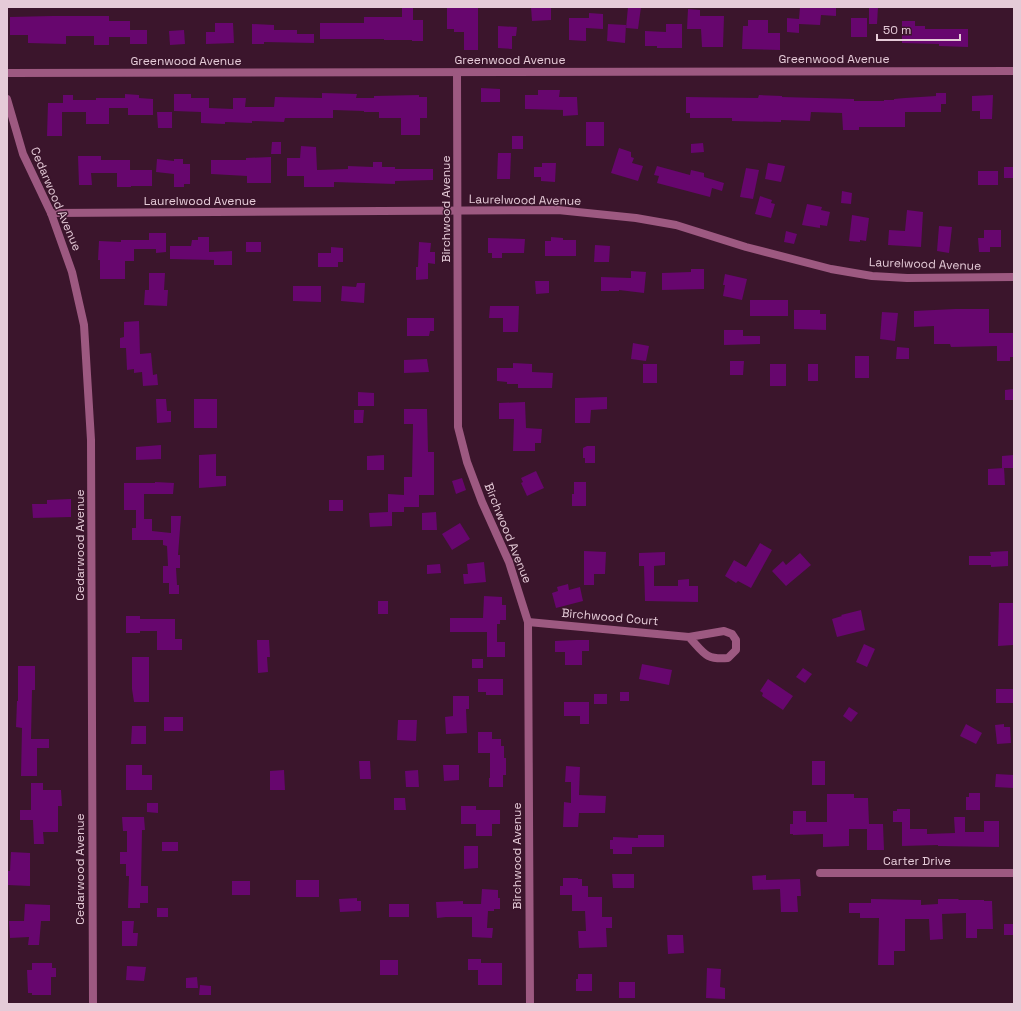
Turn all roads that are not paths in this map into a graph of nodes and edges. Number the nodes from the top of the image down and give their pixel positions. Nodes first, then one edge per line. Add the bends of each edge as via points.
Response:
1 (1014, 71) edge
2 (7, 73) edge
3 (457, 73) junction
4 (7, 100) edge
5 (458, 211) junction
6 (51, 214) junction
7 (1014, 277) edge
8 (528, 622) junction
9 (689, 637) junction
10 (820, 872) dead end
11 (1014, 873) edge
12 (92, 1004) edge
13 (530, 1004) edge

1 - 3 street, Greenwood Avenue
2 - 3 street, Greenwood Avenue
3 - 5 street, Birchwood Avenue
4 - 6 street, Cedarwood Avenue via 23,154
5 - 6 street, Laurelwood Avenue
5 - 7 street, Laurelwood Avenue via 558,210 636,218 676,225 830,269 872,276
5 - 8 street, Birchwood Avenue via 458,427 467,462 509,562
6 - 12 street, Cedarwood Avenue via 72,272 84,325 91,440
8 - 9 street, Birchwood Court
8 - 13 street, Birchwood Avenue
9 - 9 street, Birchwood Court via 709,658 728,658 736,650 736,640 732,634 724,631
10 - 11 street, Carter Drive

